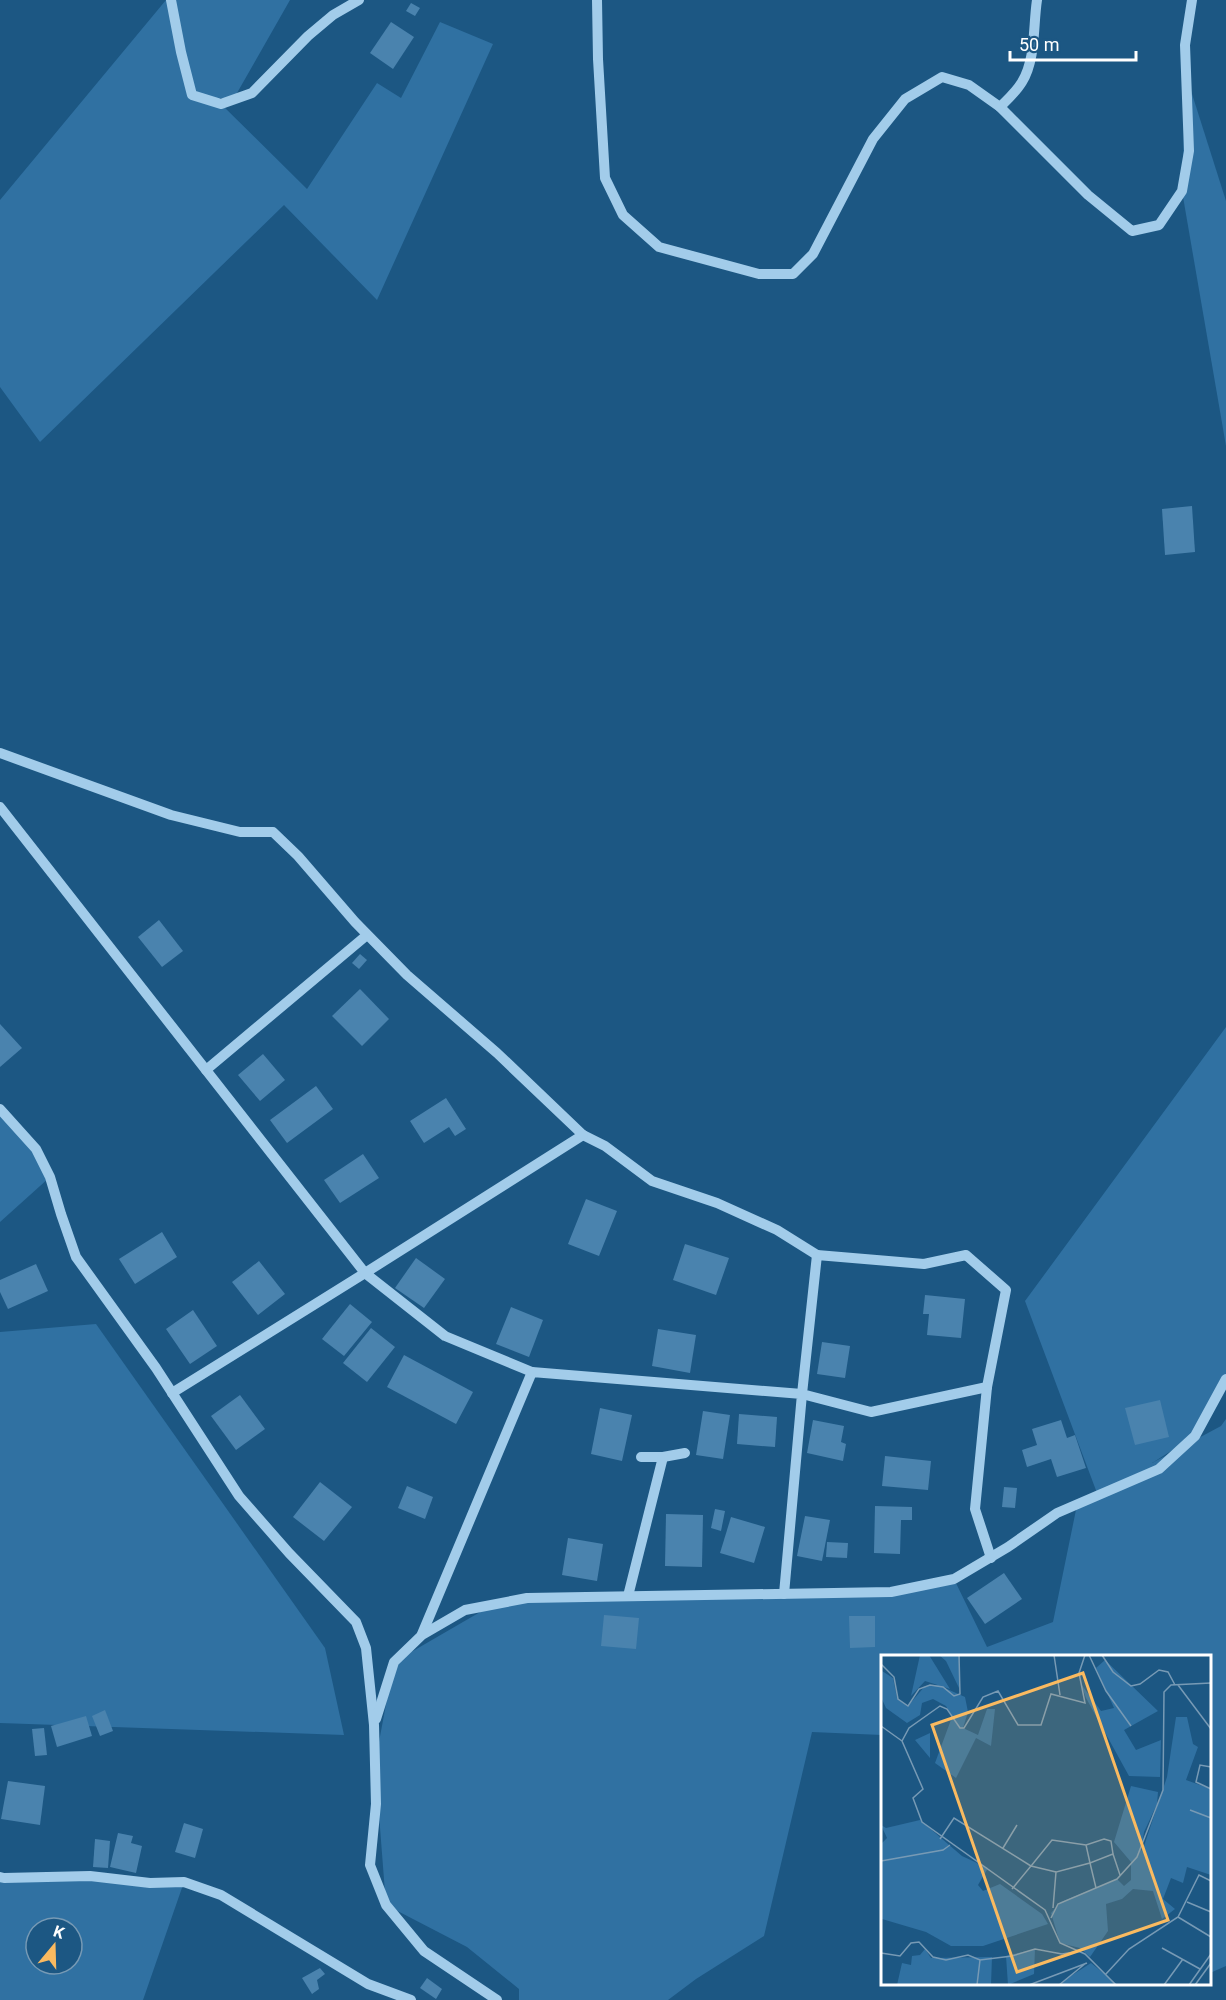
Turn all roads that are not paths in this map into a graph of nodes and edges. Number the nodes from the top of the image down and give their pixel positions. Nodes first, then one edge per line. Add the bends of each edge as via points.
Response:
1 (171, 0) edge
2 (359, 0) edge
3 (597, 0) edge
4 (1037, 0) edge
5 (1192, 0) edge
6 (1000, 107) junction
7 (0, 753) edge
8 (0, 807) edge
9 (367, 935) junction
10 (206, 1070) junction
11 (0, 1110) edge
12 (583, 1135) junction
13 (817, 1255) junction
14 (365, 1273) junction
15 (532, 1372) junction
16 (1226, 1379) edge
17 (987, 1387) junction
18 (172, 1393) junction
19 (802, 1394) junction
20 (685, 1453) dead end
21 (640, 1457) dead end
22 (663, 1457) junction
23 (991, 1558) junction
24 (784, 1594) junction
25 (628, 1596) junction
26 (422, 1635) junction
27 (374, 1725) junction
28 (0, 1877) edge
29 (411, 2000) edge
30 (497, 2000) edge

1 - 2 street via 192,94 221,104 252,93 308,36
3 - 6 street via 605,178 623,215 659,247 759,274 794,274 813,254 873,139 905,99 942,77 969,85
4 - 6 street via 1031,57 1024,80
5 - 6 street via 1185,45 1189,151 1182,191 1159,225 1132,231 1088,195
7 - 9 street via 171,815 240,832 273,832
8 - 10 street
9 - 10 street
9 - 12 street
10 - 14 street
11 - 18 street via 36,1149 50,1177 76,1257
12 - 13 street via 652,1181 717,1203 777,1230
12 - 14 street
13 - 17 street via 924,1264 966,1255 1006,1290
13 - 19 street
14 - 15 street via 445,1336
14 - 18 street
15 - 19 street
15 - 26 street
16 - 23 street via 1195,1436 1158,1469 1058,1513
17 - 19 street via 871,1412
17 - 23 street via 975,1509
18 - 27 street via 238,1496 356,1622 366,1648
19 - 24 street
20 - 22 street
21 - 22 street
22 - 25 street
23 - 24 street via 954,1580 891,1592
24 - 25 street
25 - 26 street via 527,1598 465,1610
26 - 27 street via 394,1662
27 - 30 street via 376,1804 370,1865 386,1905 424,1951
28 - 29 street via 90,1876 150,1883 184,1882 221,1895 368,1984

